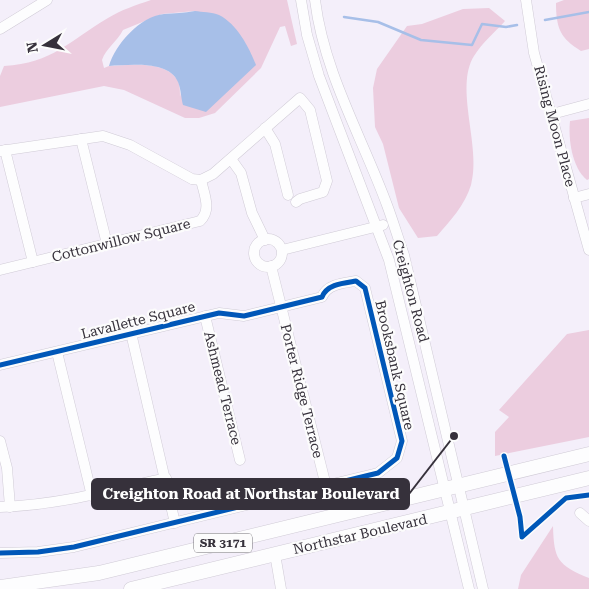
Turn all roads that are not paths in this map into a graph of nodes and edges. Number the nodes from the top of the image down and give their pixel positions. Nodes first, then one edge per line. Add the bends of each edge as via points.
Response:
1 (47, 0) edge
2 (300, 0) edge
3 (315, 0) edge
4 (526, 0) edge
5 (2, 25) edge
6 (589, 104) edge
7 (552, 114) junction
8 (265, 128) junction
9 (81, 139) junction
10 (2, 150) edge
11 (231, 159) junction
12 (201, 180) junction
13 (288, 194) dead end
14 (589, 194) edge
15 (574, 198) junction
16 (296, 202) dead end
17 (392, 222) junction
18 (378, 226) junction
19 (265, 240) junction
20 (107, 244) junction
21 (282, 250) junction
22 (589, 250) edge
23 (33, 262) junction
24 (271, 266) junction
25 (0, 270) edge
26 (282, 306) junction
27 (205, 316) junction
28 (131, 333) junction
29 (57, 352) junction
30 (0, 365) edge
31 (0, 441) edge
32 (589, 454) edge
33 (240, 460) dead end
34 (166, 478) junction
35 (589, 478) edge
36 (460, 485) junction
37 (326, 486) junction
38 (445, 489) junction
39 (92, 496) junction
40 (5, 507) edge
41 (465, 508) junction
42 (450, 512) junction
43 (580, 513) dead end
44 (589, 522) edge
45 (175, 524) junction
46 (0, 554) edge
47 (275, 554) junction
48 (0, 587) edge
49 (132, 589) edge
50 (281, 589) edge
51 (469, 589) edge
52 (483, 589) edge

1 - 5 street
2 - 18 street, Creighton Road via 319,76
3 - 17 street, Creighton Road via 332,72
4 - 7 street, Rising Moon Place via 534,53
6 - 7 street
7 - 15 street, Rising Moon Place
8 - 11 street
8 - 13 street via 275,144
8 - 16 street via 300,98 310,110 327,187 318,195
9 - 10 street
9 - 12 street via 113,138 192,179
9 - 20 street
10 - 23 street
11 - 12 street
11 - 19 street via 242,173 252,214
12 - 20 street, Cottonwillow Square via 207,206 200,221
14 - 15 street
15 - 22 street, Rising Moon Place
17 - 18 street
17 - 36 street, Creighton Road via 404,255
18 - 21 street
18 - 38 street, Creighton Road
19 - 21 street via 275,241
19 - 24 street via 257,246 255,256 261,265
20 - 23 street, Cottonwillow Square
21 - 24 street via 280,260
23 - 25 street, Cottonwillow Square
24 - 26 street, Porter Ridge Terrace
26 - 27 street, Lavallette Square via 240,317 219,313
26 - 37 street, Porter Ridge Terrace
26 - 37 street, Brooksbank Square via 322,297 324,292 340,284 356,281 365,288 402,441 396,458 378,473
27 - 28 street, Lavallette Square
27 - 33 street, Ashmead Terrace
28 - 29 street, Lavallette Square
28 - 34 street
29 - 30 street, Lavallette Square
29 - 39 street
31 - 40 street via 7,468
32 - 36 main road, Northstar Boulevard / SR 3171
34 - 39 street
34 - 45 street
35 - 41 main road, Northstar Boulevard / SR 3171
36 - 38 main road, Northstar Boulevard / SR 3171
36 - 41 street, Creighton Road
37 - 45 street, Brooksbank Square
38 - 42 street, Creighton Road
38 - 48 main road, Northstar Boulevard / SR 3171 via 99,573
39 - 40 street
41 - 42 main road, Northstar Boulevard / SR 3171
41 - 52 street, Creighton Road
42 - 47 main road, Northstar Boulevard / SR 3171
42 - 51 street, Creighton Road
43 - 44 street
45 - 46 street, Brooksbank Square via 74,547
47 - 49 main road, Northstar Boulevard / SR 3171
47 - 50 street

